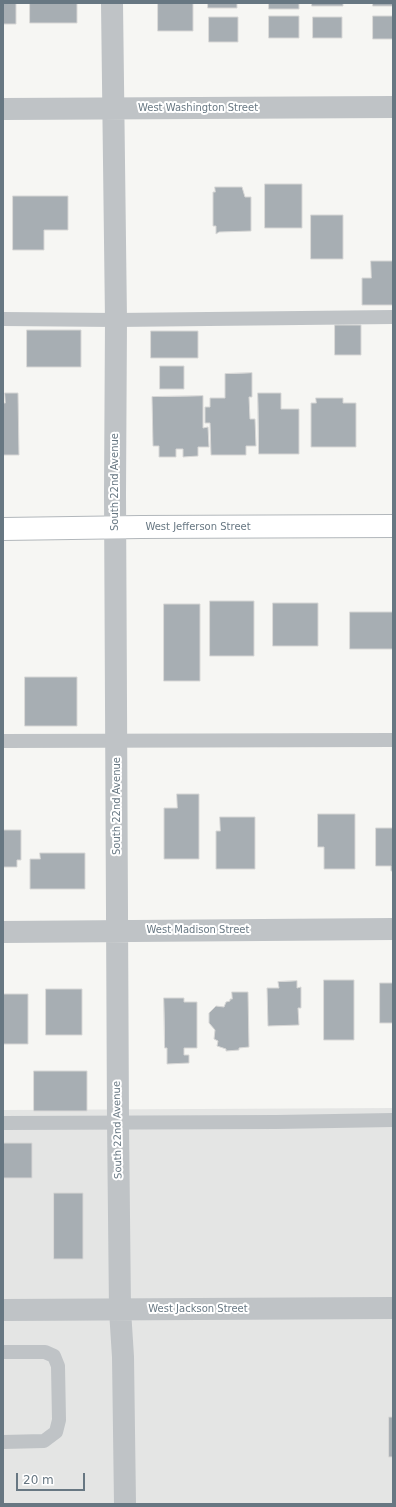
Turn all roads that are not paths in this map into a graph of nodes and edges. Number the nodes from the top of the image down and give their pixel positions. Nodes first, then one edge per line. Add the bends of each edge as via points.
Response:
1 (112, 3) edge
2 (393, 106) edge
3 (3, 109) edge
4 (113, 109) junction
5 (393, 317) edge
6 (3, 319) edge
7 (116, 320) junction
8 (393, 526) edge
9 (116, 527) junction
10 (3, 530) edge
11 (393, 740) edge
12 (3, 741) edge
13 (117, 741) junction
14 (393, 929) edge
15 (117, 930) junction
16 (3, 932) edge
17 (393, 1120) edge
18 (118, 1122) junction
19 (3, 1123) edge
20 (393, 1308) edge
21 (3, 1310) edge
22 (120, 1310) junction
23 (3, 1352) edge
24 (3, 1442) edge
25 (125, 1504) edge

1 - 4 street, South 22nd Avenue
2 - 4 street, West Washington Street
3 - 4 street, West Washington Street
4 - 7 street, South 22nd Avenue
5 - 7 lane
6 - 7 lane
7 - 9 street, South 22nd Avenue
8 - 9 street, West Jefferson Street
9 - 10 street, West Jefferson Street
9 - 13 street, South 22nd Avenue
11 - 13 lane
12 - 13 lane
13 - 15 street, South 22nd Avenue
14 - 15 street, West Madison Street
15 - 16 street, West Madison Street
15 - 18 street, South 22nd Avenue
17 - 18 lane
18 - 19 lane
18 - 22 street, South 22nd Avenue
20 - 22 street, West Jackson Street
21 - 22 street, West Jackson Street
22 - 25 street, South 22nd Avenue
23 - 24 lane via 45,1352 54,1356 58,1366 58,1420 56,1432 44,1441

